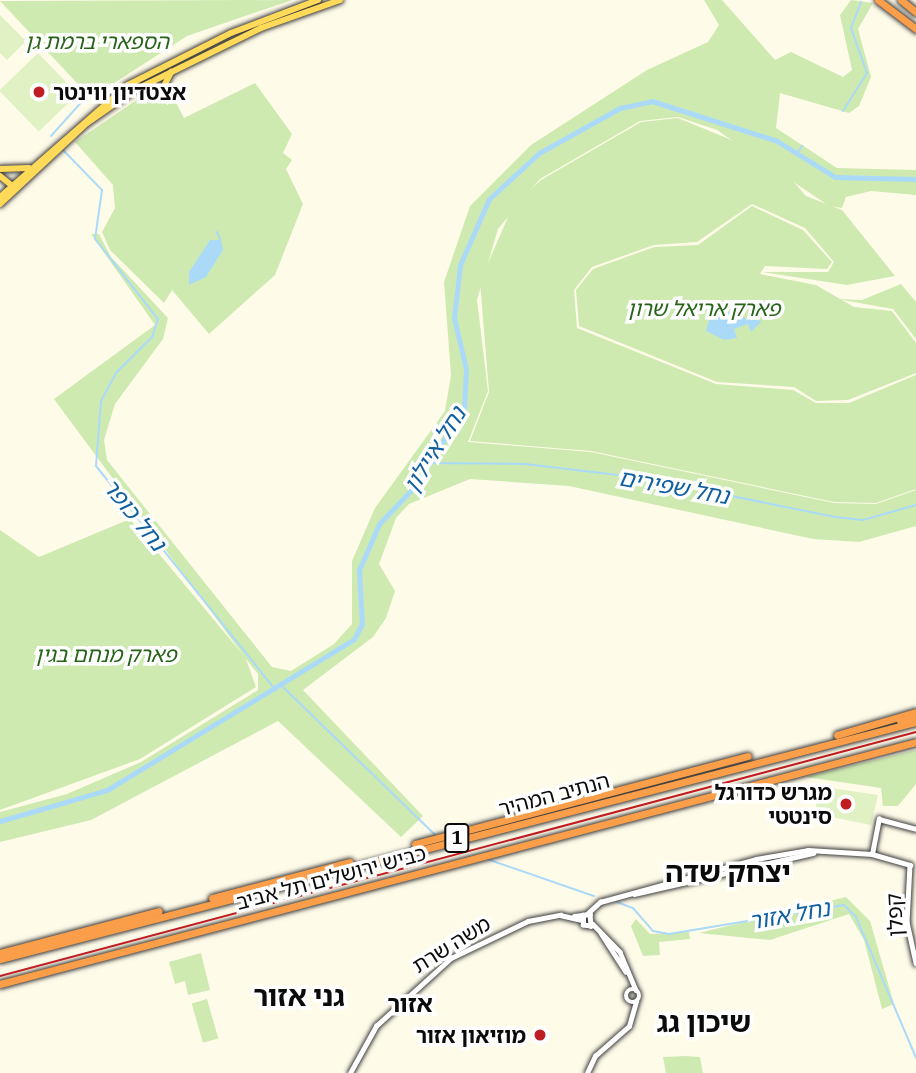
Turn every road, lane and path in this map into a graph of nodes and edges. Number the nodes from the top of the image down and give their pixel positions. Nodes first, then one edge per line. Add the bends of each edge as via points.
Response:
1 (318, 0) edge
2 (341, 0) edge
3 (877, 0) edge
4 (901, 0) edge
5 (916, 12) edge
6 (916, 29) edge
7 (177, 67) junction
8 (142, 86) junction
9 (33, 165) junction
10 (0, 169) edge
11 (2, 178) edge
12 (14, 186) junction
13 (1, 197) edge
14 (0, 204) edge
15 (916, 717) edge
16 (916, 745) edge
17 (916, 829) edge
18 (872, 854) junction
19 (585, 916) junction
20 (592, 925) junction
21 (0, 956) edge
22 (916, 963) edge
23 (0, 984) edge
24 (634, 990) junction
25 (634, 1002) junction
26 (350, 1073) edge
27 (587, 1073) edge

1 - 9 main road via 158,67 108,100
2 - 7 main road
3 - 6 highway
4 - 5 highway
7 - 8 main road
7 - 8 main road via 162,87
8 - 12 main road via 87,123
9 - 10 main road via 18,172
9 - 12 main road
10 - 12 main road
11 - 12 main road
11 - 13 main road
12 - 13 main road
12 - 14 main road
15 - 21 highway, הנתיב המהיר / 1
15 - 21 highway, כביש ירושלים תל אביב / 1
16 - 23 highway, כביש ירושלים תל אביב / 1 via 852,758
17 - 18 street via 879,819
18 - 19 street via 820,852 756,859 627,894 592,907
18 - 22 street, קפלן via 910,865 907,922
19 - 20 street, משה שרת
19 - 20 street
19 - 26 street, משה שרת via 506,928 451,958 376,1026
20 - 24 street via 611,944
24 - 25 street
24 - 25 street via 626,998
25 - 27 street via 632,1017

